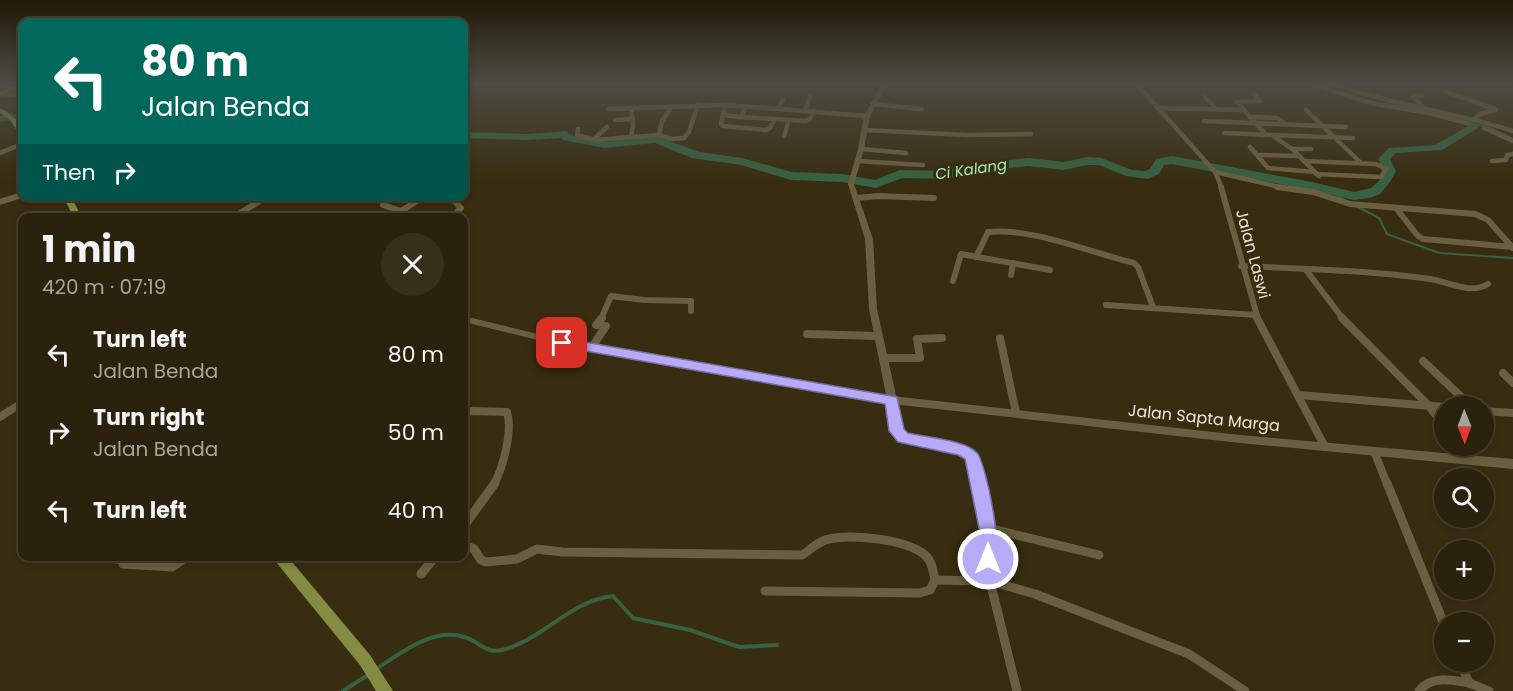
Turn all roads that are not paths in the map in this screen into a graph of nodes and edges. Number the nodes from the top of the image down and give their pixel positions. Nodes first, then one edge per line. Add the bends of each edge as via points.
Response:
1 (7, 115) edge
2 (632, 115) edge
3 (659, 115) edge
4 (666, 115) edge
5 (694, 115) edge
6 (723, 115) edge
7 (725, 115) edge
8 (812, 115) edge
9 (859, 115) edge
10 (1165, 115) edge
11 (1200, 115) edge
12 (1311, 115) edge
13 (1442, 115) edge
14 (1451, 115) edge
15 (1479, 115) edge
16 (867, 116) joint
17 (741, 117) joint
18 (1251, 117) joint
19 (633, 119) junction
20 (615, 120) dead end
21 (774, 120) junction
22 (789, 120) junction
23 (662, 121) junction
24 (1474, 122) junction
25 (1255, 123) junction
26 (1285, 124) junction
27 (1513, 124) edge
28 (1321, 125) junction
29 (18, 127) edge
30 (607, 127) dead end
31 (1346, 127) dead end
32 (1503, 127) junction
33 (1484, 128) dead end
34 (578, 129) dead end
35 (865, 130) junction
36 (1513, 131) edge
37 (1224, 133) dead end
38 (1031, 134) dead end
39 (659, 135) junction
40 (1269, 135) junction
41 (784, 136) dead end
42 (631, 137) junction
43 (595, 138) junction
44 (1334, 138) junction
45 (1353, 138) dead end
46 (1513, 141) edge
47 (18, 146) edge
48 (1250, 147) dead end
49 (861, 149) junction
50 (1292, 149) junction
51 (1311, 149) dead end
52 (0, 153) edge
53 (906, 153) dead end
54 (1513, 154) edge
55 (1257, 155) junction
56 (1302, 159) junction
57 (857, 161) junction
58 (1492, 161) dead end
59 (1360, 163) junction
60 (923, 165) dead end
61 (1213, 169) junction
62 (1317, 175) junction
63 (18, 196) edge
64 (856, 198) junction
65 (934, 198) dead end
66 (260, 201) edge
67 (417, 201) edge
68 (455, 201) edge
69 (0, 202) edge
70 (383, 205) dead end
71 (1396, 208) junction
72 (401, 211) junction
73 (240, 213) edge
74 (406, 213) edge
75 (456, 213) edge
76 (1513, 247) edge
77 (976, 257) junction
78 (1013, 263) junction
79 (1241, 266) junction
80 (1050, 270) dead end
81 (1306, 270) junction
82 (1414, 270) dead end
83 (1011, 275) dead end
84 (1420, 278) junction
85 (953, 281) dead end
86 (1488, 284) dead end
87 (1106, 305) dead end
88 (1153, 308) junction
89 (691, 310) dead end
90 (1256, 315) junction
91 (468, 320) edge
92 (807, 334) dead end
93 (877, 336) junction
94 (942, 338) dead end
95 (1000, 338) dead end
96 (592, 347) junction
97 (883, 358) junction
98 (1423, 361) dead end
99 (1503, 373) dead end
100 (1513, 383) edge
101 (1299, 395) junction
102 (1460, 396) edge
103 (892, 400) junction
104 (18, 406) edge
105 (1429, 406) junction
106 (1434, 406) edge
107 (468, 412) edge
108 (1494, 412) edge
109 (1016, 413) junction
110 (1434, 413) edge
111 (1513, 413) edge
112 (0, 417) edge
113 (1325, 447) junction
114 (1374, 451) junction
115 (1468, 456) edge
116 (1471, 460) junction
117 (1513, 464) edge
118 (468, 520) edge
119 (988, 528) junction
120 (468, 547) edge
121 (1099, 555) dead end
122 (122, 561) edge
123 (181, 561) edge
124 (282, 561) edge
125 (432, 561) edge
126 (421, 574) dead end
127 (935, 580) junction
128 (990, 581) junction
129 (765, 591) dead end
130 (1439, 612) edge
131 (1464, 672) edge
132 (1469, 683) junction
133 (384, 688) edge
134 (1017, 691) edge
135 (1245, 691) edge
136 (1419, 691) edge
137 (1488, 691) edge

1 - 29 main road
2 - 19 street
3 - 23 street
4 - 23 street
5 - 39 street via 685,137
6 - 21 street via 721,125 726,127 766,130
7 - 17 street
8 - 22 street via 809,121
9 - 16 street
10 - 61 street, Jalan Laswi
11 - 25 street via 1205,122
12 - 28 street
13 - 24 street
14 - 24 street
15 - 24 street
16 - 35 street
17 - 21 street
18 - 25 street
18 - 26 street via 1277,118
19 - 20 street
19 - 42 street
21 - 22 street
22 - 41 street
23 - 39 street
24 - 32 street
25 - 26 street
25 - 40 street
26 - 28 street
27 - 32 street
28 - 31 street
28 - 44 street
30 - 43 street
32 - 36 street
33 - 46 street
34 - 43 street via 579,136
35 - 38 street
35 - 49 street
37 - 40 street
39 - 42 street
40 - 44 street
40 - 50 street
42 - 43 street
44 - 45 street
44 - 59 street
47 - 52 street
48 - 55 street
49 - 53 street
49 - 57 street
50 - 51 street
50 - 56 street
54 - 58 street via 1507,155 1506,160
55 - 56 street
55 - 62 street via 1268,168
56 - 59 street
56 - 62 street
57 - 60 street
57 - 64 street via 851,181
59 - 62 street via 1382,165 1385,173 1381,177
61 - 71 street via 1350,204
61 - 79 street, Jalan Laswi via 1221,184
63 - 69 street
64 - 65 street
64 - 93 street via 869,239
66 - 73 street
67 - 72 street
68 - 75 street via 461,208
70 - 72 street
71 - 76 street via 1479,215
71 - 76 street via 1418,236 1425,239
72 - 74 street
77 - 78 street
77 - 85 street via 959,255
77 - 88 street via 988,232 994,230 1134,263
78 - 80 street
78 - 83 street
79 - 81 street
79 - 90 street, Jalan Laswi
81 - 84 street
81 - 105 street via 1346,323
82 - 84 street
84 - 86 street via 1468,290
87 - 88 street
88 - 90 street
89 - 96 street via 691,301 611,296 596,325 606,326
90 - 101 street, Jalan Laswi
91 - 96 main road, Jalan Sapta Marga
92 - 93 street
93 - 97 street
94 - 97 street via 917,339 920,358
95 - 109 street
96 - 103 main road, Jalan Sapta Marga
97 - 103 street
98 - 102 street
99 - 100 street
101 - 105 street
101 - 113 street, Jalan Laswi
103 - 109 main road, Jalan Sapta Marga
103 - 119 street via 897,431 903,438 969,453 976,467
104 - 112 street
105 - 106 street
105 - 110 street
107 - 118 street via 507,412 510,421 499,477
108 - 111 street
109 - 113 main road, Jalan Sapta Marga
113 - 114 main road, Jalan Sapta Marga
114 - 116 main road, Jalan Sapta Marga
114 - 130 street
115 - 116 street
116 - 117 main road, Jalan Sapta Marga
119 - 121 street
119 - 128 street
120 - 127 street via 486,562 517,560 537,549 802,555 826,540 860,539 925,554
122 - 123 street via 172,567
124 - 133 main road
125 - 126 street
127 - 128 street
127 - 129 street via 930,590 919,593
128 - 134 street
128 - 135 street via 1035,594 1176,648
131 - 132 street
132 - 136 street via 1434,680
132 - 137 street

